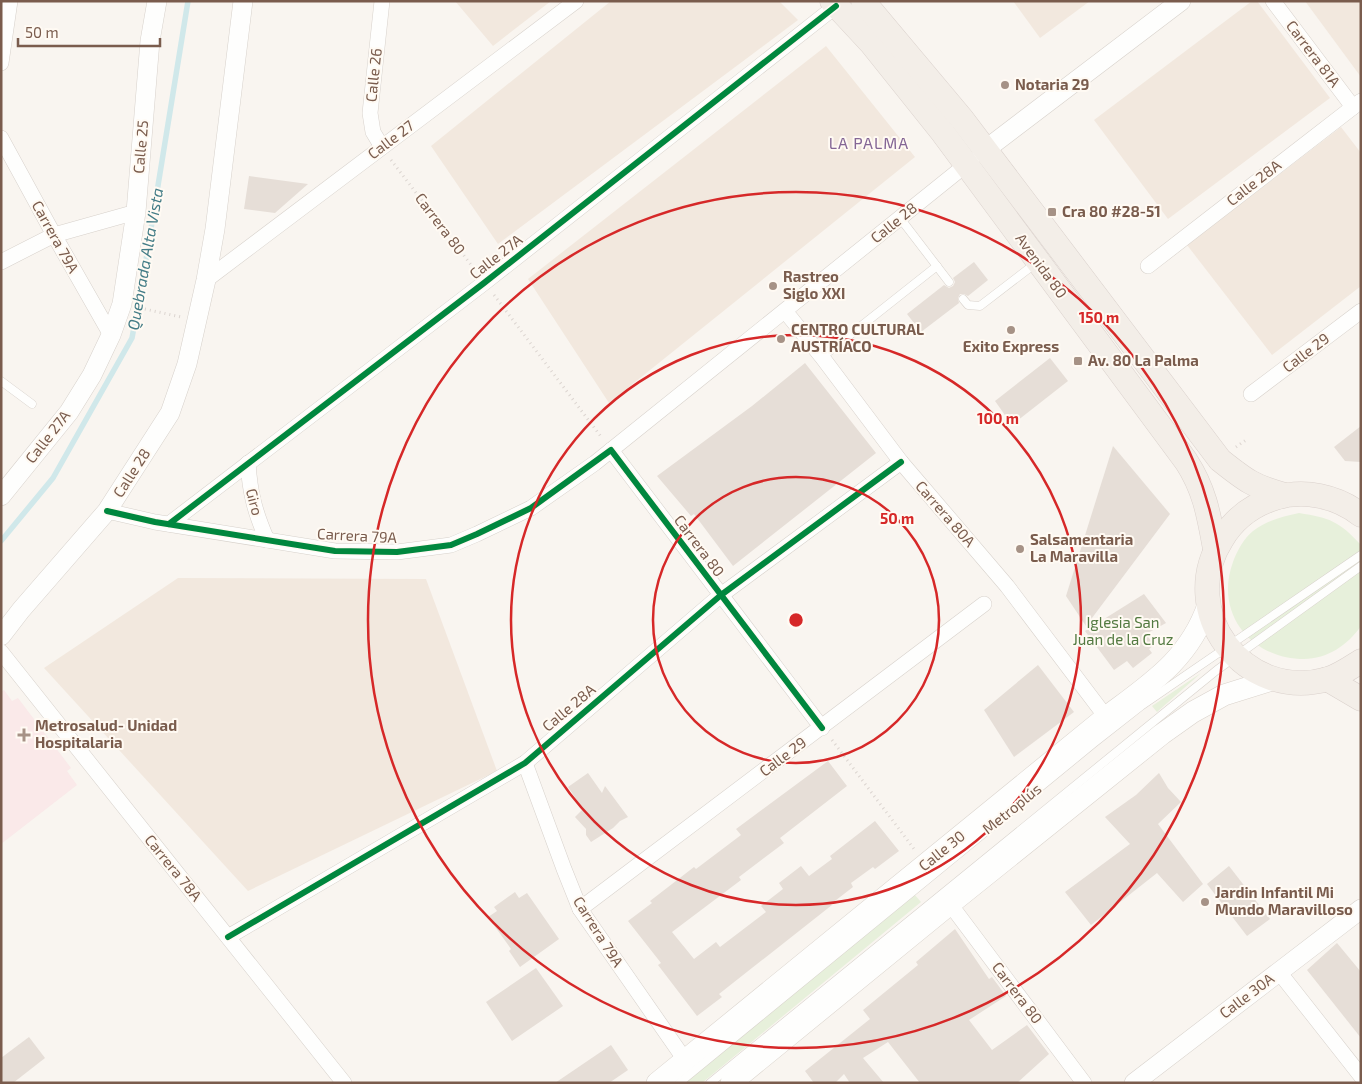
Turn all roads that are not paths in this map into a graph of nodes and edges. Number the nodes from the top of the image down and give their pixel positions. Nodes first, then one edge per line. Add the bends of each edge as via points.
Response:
1 (10, 1) edge
2 (157, 1) edge
3 (243, 1) edge
4 (382, 1) edge
5 (576, 1) edge
6 (863, 1) edge
7 (1181, 1) edge
8 (1273, 1) edge
9 (834, 4) edge
10 (1, 63) edge
11 (1357, 104) edge
12 (1, 138) edge
13 (382, 148) junction
14 (985, 150) junction
15 (966, 165) junction
16 (136, 212) junction
17 (900, 218) junction
18 (54, 235) junction
19 (1, 262) edge
20 (1038, 262) junction
21 (937, 266) junction
22 (1148, 266) dead end
23 (206, 280) junction
24 (949, 282) dead end
25 (963, 299) dead end
26 (785, 311) junction
27 (1361, 311) edge
28 (111, 334) junction
29 (822, 357) junction
30 (92, 375) joint
31 (1, 381) edge
32 (1251, 394) dead end
33 (32, 404) dead end
34 (611, 450) junction
35 (901, 462) junction
36 (248, 463) junction
37 (1284, 495) junction
38 (1, 496) edge
39 (1355, 507) edge
40 (107, 511) junction
41 (169, 524) junction
42 (267, 540) junction
43 (1215, 549) junction
44 (1361, 555) edge
45 (1361, 566) edge
46 (721, 595) junction
47 (984, 604) dead end
48 (1208, 605) junction
49 (1, 636) edge
50 (1, 652) edge
51 (1231, 652) junction
52 (1361, 661) edge
53 (1275, 679) junction
54 (1327, 679) junction
55 (1361, 699) edge
56 (1106, 717) junction
57 (822, 728) junction
58 (525, 764) junction
59 (950, 904) junction
60 (580, 909) junction
61 (1361, 909) edge
62 (228, 937) junction
63 (1279, 972) junction
64 (685, 1060) junction
65 (1361, 1076) edge
66 (344, 1083) edge
67 (657, 1083) edge
68 (679, 1083) edge
69 (710, 1083) edge
70 (731, 1083) edge
71 (1084, 1083) edge
72 (1134, 1083) edge

1 - 10 street
2 - 16 street, Calle 25 via 150,41
3 - 23 street
4 - 13 street, Calle 26 via 370,113 373,132
5 - 13 street, Calle 27
6 - 14 main road, Avenida 80
7 - 14 street, Calle 28
8 - 11 street, Carrera 81A
9 - 15 main road, Avenida 80 via 898,75
9 - 36 street, Calle 27A via 484,283
11 - 22 street, Calle 28A
12 - 18 street, Carrera 79A
13 - 23 street, Calle 27
14 - 15 street, Calle 28
14 - 37 main road, Avenida 80 via 1220,460 1247,482
15 - 17 street, Calle 28
15 - 20 main road, Avenida 80
16 - 18 street
16 - 28 street, Calle 25 via 122,304
17 - 21 lane
17 - 26 street, Calle 28
18 - 19 street
18 - 28 street, Carrera 79A
20 - 25 lane via 980,306 968,305
20 - 43 main road, Avenida 80 via 1198,479
21 - 24 lane
21 - 29 lane
23 - 40 street, Calle 28 via 170,414
26 - 29 street, Carrera 80A
26 - 34 street, Calle 28
27 - 32 street, Calle 29
28 - 30 street, Calle 25
29 - 35 street, Carrera 80A
30 - 38 street, Calle 27A via 69,412
31 - 33 lane
34 - 42 street, Carrera 79A via 531,508 451,545 371,552
34 - 46 street, Carrera 80
35 - 46 street, Calle 28A
35 - 56 street, Carrera 80A via 1007,586
36 - 41 street, Calle 27A
36 - 42 street, Giro via 250,493
37 - 39 main road via 1324,496
37 - 43 main road via 1243,514
40 - 41 street, Carrera 79A
40 - 49 street, Calle 28
41 - 42 street, Carrera 79A
43 - 48 main road via 1208,577
44 - 51 lane, Metroplús
45 - 51 lane, Metroplús
46 - 57 street, Carrera 80
46 - 58 street, Calle 28A
47 - 57 street, Calle 29
48 - 51 main road via 1212,622
48 - 56 main road, Calle 30 via 1189,646 1159,677
50 - 62 street, Carrera 78A
51 - 53 main road via 1247,666
51 - 68 lane, Metroplús via 1141,706
51 - 69 lane, Metroplús via 1153,721
52 - 54 main road
53 - 54 main road via 1301,682
53 - 59 main road via 1224,695 1193,712
54 - 55 main road
56 - 64 main road, Calle 30
57 - 60 street, Calle 29
58 - 60 street, Carrera 79A
58 - 62 street, Calle 28A
59 - 70 main road
59 - 71 street, Carrera 80
60 - 64 street, Carrera 79A
61 - 63 street, Calle 30A
62 - 66 street, Carrera 78A
63 - 65 street
63 - 72 street, Calle 30A
64 - 67 main road, Calle 30

